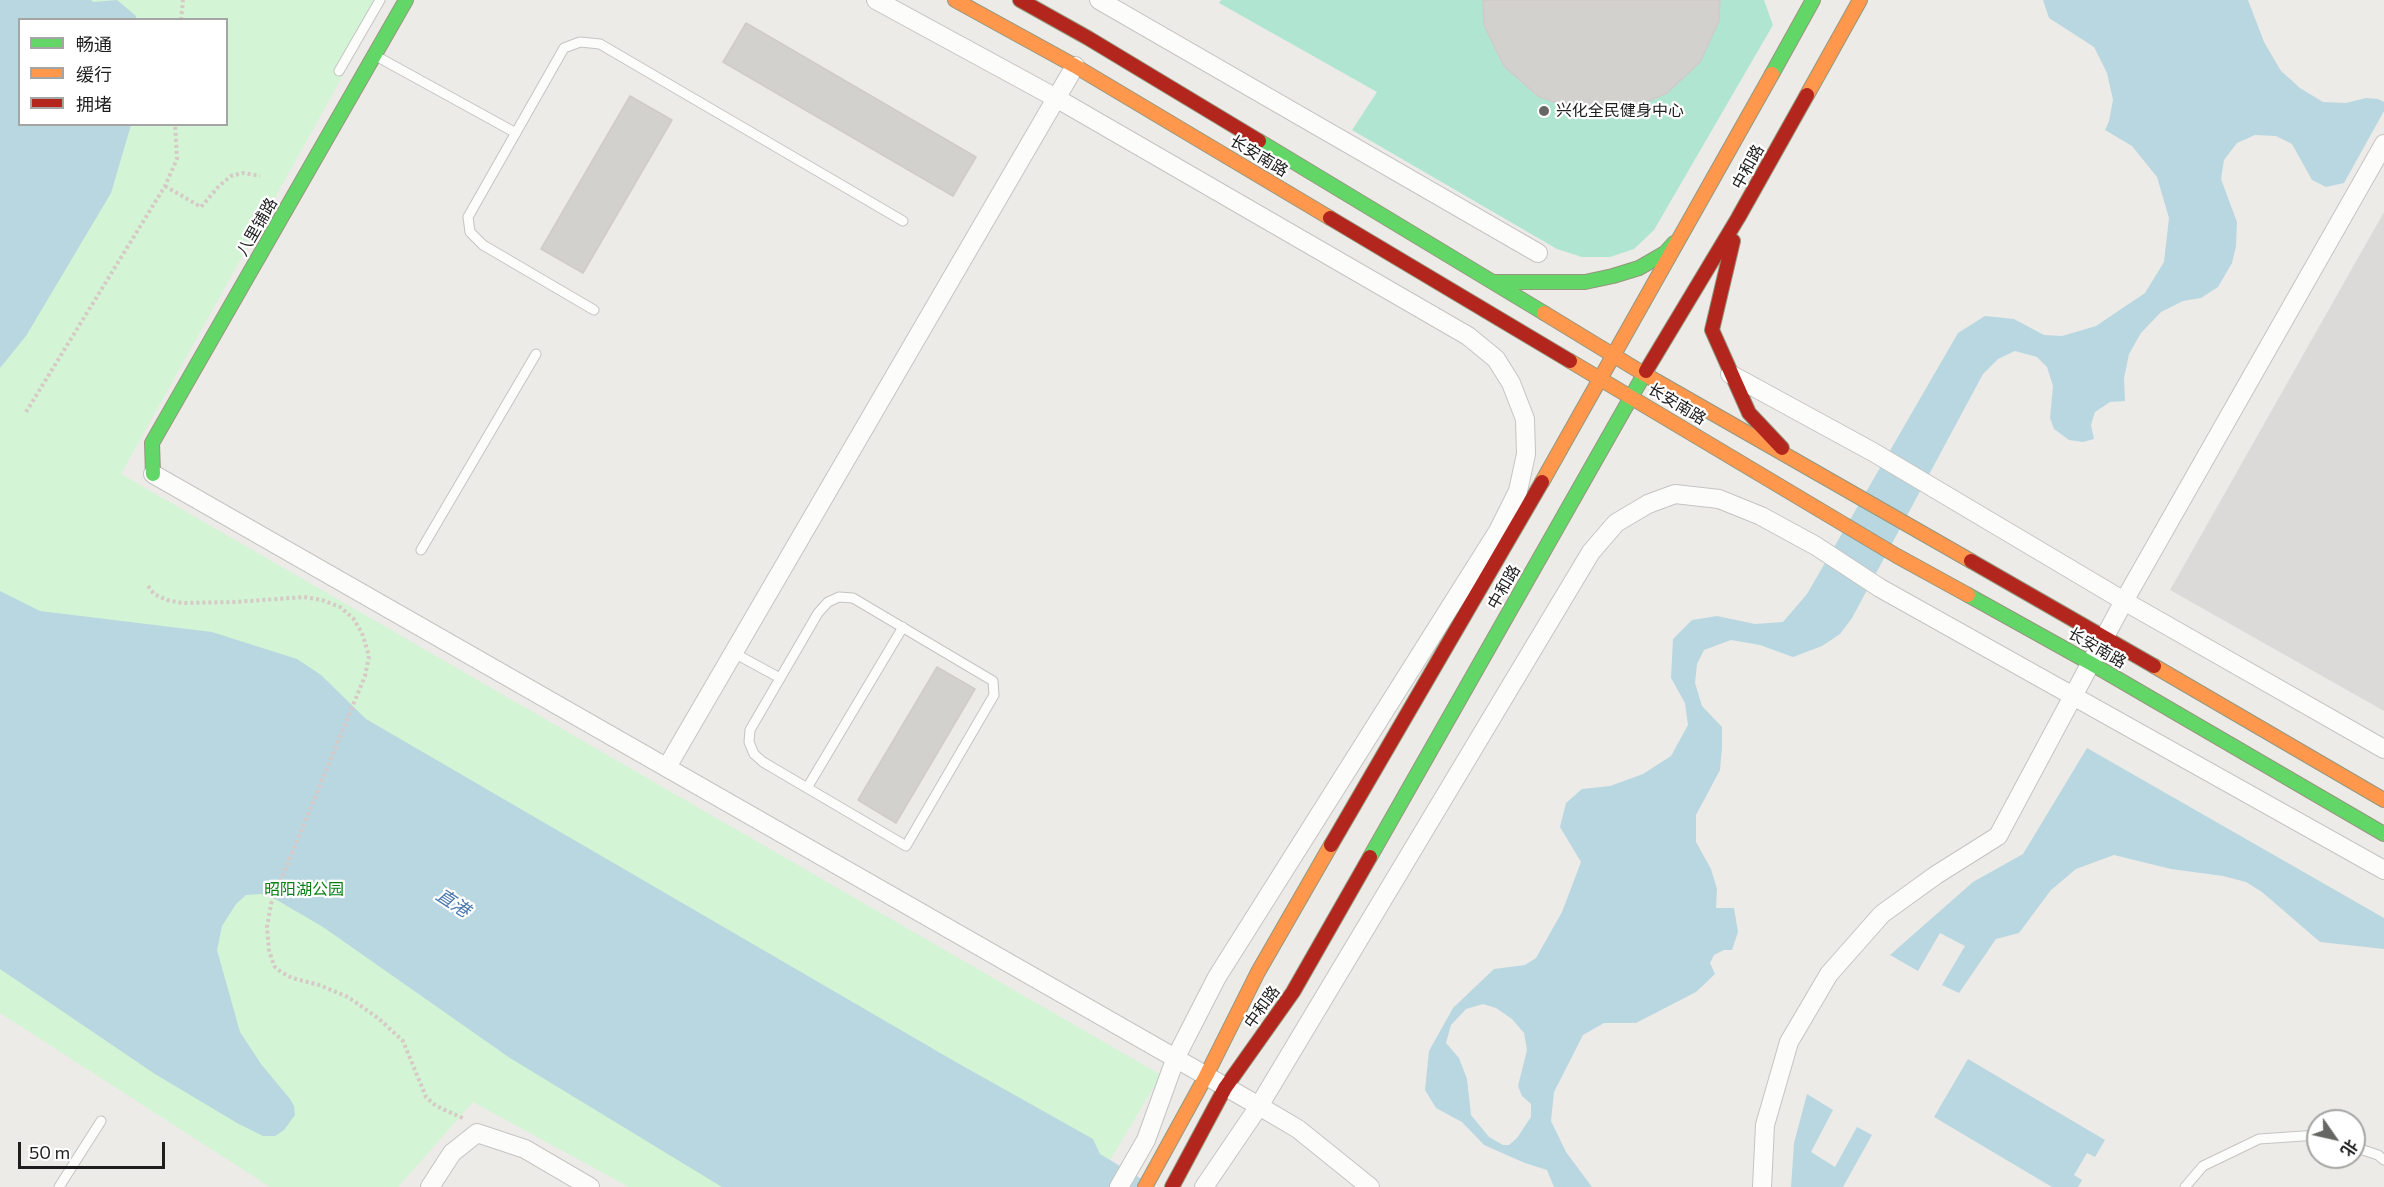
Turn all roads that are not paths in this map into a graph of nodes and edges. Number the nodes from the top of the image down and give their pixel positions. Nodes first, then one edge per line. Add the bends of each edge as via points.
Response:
1 (380, 0) edge
2 (406, 0) edge
3 (876, 0) edge
4 (955, 0) edge
5 (1020, 0) edge
6 (1099, 0) edge
7 (1813, 0) edge
8 (1860, 0) edge
9 (374, 55) junction
10 (1075, 66) junction
11 (339, 71) dead end
12 (1056, 98) junction
13 (516, 133) junction
14 (2384, 144) edge
15 (1738, 218) junction
16 (903, 221) dead end
17 (1688, 227) junction
18 (1538, 253) dead end
19 (1493, 282) junction
20 (594, 310) dead end
21 (536, 354) dead end
22 (1614, 356) junction
23 (1644, 374) junction
24 (1730, 374) junction
25 (1602, 378) junction
26 (1631, 396) junction
27 (1797, 463) junction
28 (153, 474) joint
29 (421, 550) dead end
30 (2124, 601) junction
31 (903, 627) junction
32 (2105, 637) junction
33 (734, 653) junction
34 (2092, 664) junction
35 (780, 678) junction
36 (2073, 694) junction
37 (2384, 749) edge
38 (667, 767) junction
39 (807, 788) junction
40 (2384, 800) edge
41 (2384, 834) edge
42 (2384, 870) edge
43 (1176, 1057) junction
44 (1206, 1076) junction
45 (1225, 1088) junction
46 (1259, 1106) junction
47 (101, 1121) dead end
48 (2306, 1136) edge
49 (2384, 1146) edge
50 (2366, 1152) edge
51 (2381, 1158) edge
52 (1206, 1184) edge
53 (59, 1187) edge
54 (430, 1187) edge
55 (590, 1187) edge
56 (1119, 1187) edge
57 (1145, 1187) edge
58 (1172, 1187) edge
59 (1370, 1187) edge
60 (1762, 1187) edge
61 (2185, 1187) edge

1 - 11 lane
2 - 9 main road, 八里铺路
3 - 12 street
4 - 10 main road, 长安南路
5 - 19 main road, 长安南路
6 - 18 street
7 - 17 main road, 中和路
8 - 15 main road, 中和路
9 - 13 lane
9 - 28 main road, 八里铺路 via 152,443
10 - 12 street
10 - 25 main road, 长安南路
12 - 33 street
12 - 43 street via 1468,336 1496,359 1525,418 1526,454 1518,491 1498,531 1217,977
13 - 16 lane via 564,48 580,42 600,44
13 - 20 lane via 468,217 470,232 483,245
14 - 30 street
15 - 23 main road, 中和路
15 - 24 main road via 1712,330
17 - 19 main road via 1665,253 1613,276 1585,282
17 - 22 main road, 中和路
19 - 22 main road, 长安南路
21 - 29 lane
22 - 23 main road, 长安南路
22 - 25 main road, 中和路
23 - 26 main road, 中和路
23 - 27 main road, 长安南路
24 - 27 main road via 1749,413
24 - 30 street via 1873,452
25 - 26 main road, 长安南路
25 - 44 main road, 中和路 via 1258,972
26 - 34 main road, 长安南路 via 1897,556
26 - 45 main road, 中和路 via 1293,992
27 - 32 main road, 长安南路
28 - 38 street
30 - 32 street
30 - 37 street
31 - 35 lane via 853,598 839,597 818,613
31 - 39 lane
31 - 39 lane via 993,681 994,695 906,846
32 - 34 street
32 - 40 main road, 长安南路
33 - 35 lane
33 - 38 street
34 - 36 street
34 - 41 main road, 长安南路
35 - 39 lane via 750,730 749,742 762,762
36 - 42 street
36 - 46 street via 1880,588 1761,516 1719,499 1675,494 1647,504 1617,523 1591,552
36 - 60 street via 1998,836 1882,914 1830,974 1789,1042 1765,1125
38 - 43 street
43 - 44 street
43 - 56 street via 1146,1140
44 - 45 street
44 - 57 main road, 中和路
45 - 46 street
45 - 58 main road, 中和路
46 - 52 street
46 - 59 street via 1298,1129
47 - 53 lane
48 - 61 lane via 2259,1139 2203,1166
49 - 51 lane
50 - 51 lane
54 - 55 street via 452,1153 477,1133 525,1149

